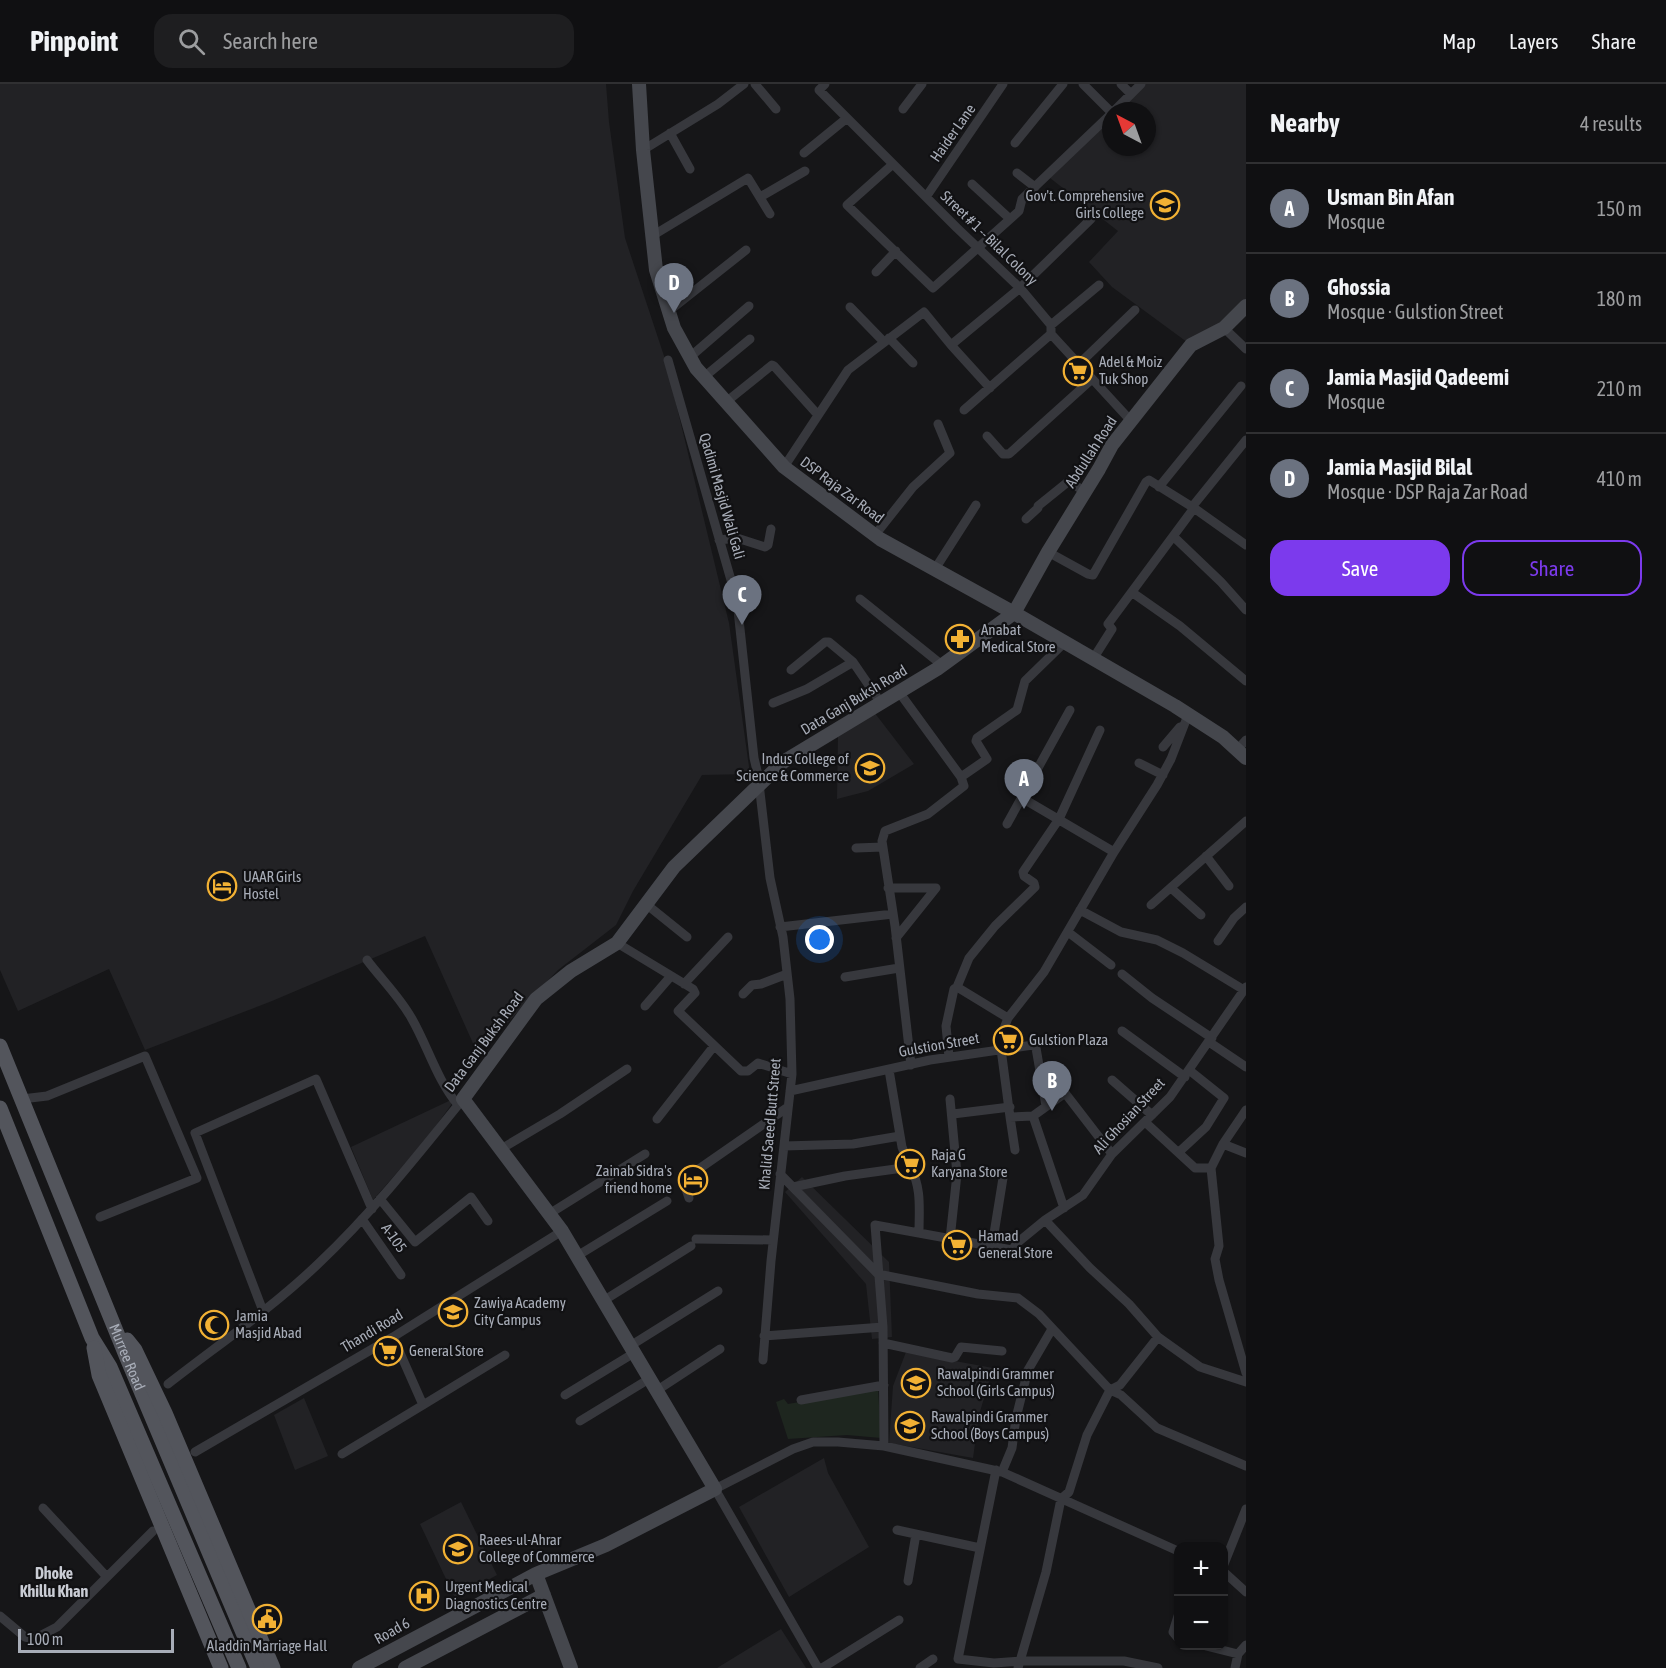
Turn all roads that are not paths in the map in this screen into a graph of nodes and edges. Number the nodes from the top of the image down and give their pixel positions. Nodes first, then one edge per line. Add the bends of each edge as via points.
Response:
1 (639, 84) edge
2 (744, 84) edge
3 (755, 84) edge
4 (825, 84) edge
5 (922, 84) edge
6 (1003, 84) edge
7 (1063, 84) edge
8 (1083, 84) edge
9 (1121, 84) edge
10 (1141, 84) edge
11 (1131, 94) junction
12 (1102, 102) edge
13 (1123, 102) edge
14 (903, 109) dead end
15 (776, 110) dead end
16 (847, 118) junction
17 (1102, 122) edge
18 (670, 133) junction
19 (1015, 143) dead end
20 (643, 150) junction
21 (804, 153) dead end
22 (893, 164) junction
23 (690, 170) dead end
24 (805, 171) dead end
25 (1017, 173) dead end
26 (972, 184) dead end
27 (1035, 187) junction
28 (760, 197) junction
29 (926, 197) junction
30 (770, 214) dead end
31 (1010, 219) junction
32 (1091, 219) dead end
33 (652, 236) junction
34 (978, 247) junction
35 (746, 250) dead end
36 (896, 251) junction
37 (876, 272) dead end
38 (1099, 285) dead end
39 (1020, 288) junction
40 (749, 306) dead end
41 (1246, 306) edge
42 (850, 308) dead end
43 (1135, 310) dead end
44 (669, 311) junction
45 (1224, 328) junction
46 (1051, 330) junction
47 (750, 339) dead end
48 (886, 340) junction
49 (951, 345) junction
50 (1246, 349) edge
51 (690, 357) junction
52 (668, 360) dead end
53 (913, 363) dead end
54 (1078, 365) junction
55 (704, 377) junction
56 (1091, 380) junction
57 (1241, 386) dead end
58 (990, 388) junction
59 (726, 402) junction
60 (964, 410) dead end
61 (818, 415) junction
62 (1131, 421) junction
63 (938, 424) dead end
64 (987, 436) dead end
65 (1246, 440) edge
66 (784, 467) junction
67 (1159, 486) junction
68 (1085, 492) junction
69 (976, 505) dead end
70 (1193, 508) junction
71 (1026, 519) dead end
72 (771, 529) dead end
73 (875, 535) junction
74 (1174, 537) junction
75 (719, 540) junction
76 (1246, 545) edge
77 (1048, 552) junction
78 (935, 569) junction
79 (1133, 593) junction
80 (860, 599) dead end
81 (1246, 610) edge
82 (1014, 613) junction
83 (1065, 642) junction
84 (1093, 659) junction
85 (853, 662) junction
86 (942, 665) junction
87 (791, 670) dead end
88 (1246, 681) edge
89 (899, 692) junction
90 (773, 703) dead end
91 (881, 703) junction
92 (1070, 710) dead end
93 (1187, 718) junction
94 (1100, 730) dead end
95 (1163, 747) dead end
96 (1243, 749) edge
97 (1140, 763) dead end
98 (1162, 774) junction
99 (961, 777) junction
100 (759, 784) junction
101 (1022, 798) junction
102 (1059, 819) junction
103 (1246, 821) edge
104 (1007, 824) dead end
105 (883, 847) junction
106 (856, 848) dead end
107 (1114, 852) junction
108 (1206, 856) junction
109 (1229, 886) dead end
110 (888, 888) junction
111 (1171, 888) junction
112 (646, 904) junction
113 (1151, 906) dead end
114 (1246, 907) edge
115 (1080, 910) junction
116 (893, 914) junction
117 (1201, 915) dead end
118 (780, 927) junction
119 (1068, 932) junction
120 (687, 937) dead end
121 (728, 937) dead end
122 (896, 938) junction
123 (1218, 941) dead end
124 (617, 943) junction
125 (367, 960) dead end
126 (1111, 965) dead end
127 (899, 968) junction
128 (787, 974) junction
129 (1122, 974) dead end
130 (671, 976) junction
131 (845, 977) dead end
132 (684, 984) junction
133 (957, 987) junction
134 (1245, 988) edge
135 (743, 994) dead end
136 (645, 1006) dead end
137 (1008, 1018) junction
138 (1122, 1031) dead end
139 (1210, 1040) junction
140 (0, 1046) edge
141 (714, 1046) junction
142 (1001, 1049) junction
143 (949, 1057) junction
144 (911, 1065) junction
145 (1246, 1067) edge
146 (627, 1069) dead end
147 (889, 1070) junction
148 (1187, 1073) junction
149 (792, 1074) junction
150 (1112, 1080) dead end
151 (790, 1091) junction
152 (22, 1099) junction
153 (950, 1099) dead end
154 (461, 1102) junction
155 (1046, 1106) junction
156 (788, 1107) junction
157 (1010, 1107) junction
158 (0, 1108) edge
159 (1246, 1110) edge
160 (952, 1114) junction
161 (1033, 1116) junction
162 (1010, 1118) junction
163 (657, 1119) dead end
164 (1148, 1119) junction
165 (900, 1136) junction
166 (1223, 1144) junction
167 (784, 1146) junction
168 (501, 1149) junction
169 (1015, 1150) dead end
170 (1179, 1152) junction
171 (1246, 1153) edge
172 (645, 1154) dead end
173 (1112, 1154) junction
174 (910, 1167) junction
175 (1211, 1168) junction
176 (780, 1174) junction
177 (1002, 1178) dead end
178 (793, 1187) junction
179 (689, 1198) dead end
180 (380, 1199) junction
181 (667, 1201) dead end
182 (1064, 1208) junction
183 (372, 1209) junction
184 (549, 1214) junction
185 (100, 1217) dead end
186 (362, 1219) junction
187 (1045, 1220) junction
188 (488, 1221) dead end
189 (562, 1231) junction
190 (919, 1233) junction
191 (950, 1239) junction
192 (773, 1240) junction
193 (992, 1246) junction
194 (577, 1256) junction
195 (878, 1274) junction
196 (401, 1275) dead end
197 (718, 1291) dead end
198 (603, 1301) junction
199 (263, 1311) junction
200 (112, 1322) junction
201 (883, 1327) junction
202 (1052, 1329) junction
203 (393, 1336) junction
204 (764, 1336) junction
205 (1158, 1337) junction
206 (92, 1338) junction
207 (883, 1343) junction
208 (632, 1349) junction
209 (720, 1349) dead end
210 (1002, 1351) dead end
211 (505, 1355) dead end
212 (763, 1360) dead end
213 (1246, 1373) edge
214 (1246, 1382) edge
215 (168, 1384) dead end
216 (653, 1385) junction
217 (884, 1385) junction
218 (1110, 1390) junction
219 (565, 1395) dead end
220 (801, 1400) dead end
221 (423, 1405) junction
222 (580, 1421) dead end
223 (884, 1446) junction
224 (195, 1452) dead end
225 (342, 1454) dead end
226 (1246, 1466) edge
227 (999, 1471) junction
228 (716, 1489) junction
229 (1062, 1499) junction
230 (43, 1508) dead end
231 (1246, 1509) edge
232 (897, 1530) dead end
233 (153, 1531) dead end
234 (916, 1534) junction
235 (980, 1548) junction
236 (1174, 1549) edge
237 (1228, 1554) edge
238 (536, 1574) junction
239 (1228, 1576) edge
240 (107, 1577) junction
241 (908, 1581) dead end
242 (1246, 1592) edge
243 (544, 1594) junction
244 (0, 1616) edge
245 (899, 1620) dead end
246 (1228, 1648) edge
247 (1244, 1649) edge
248 (933, 1659) dead end
249 (1019, 1664) edge
250 (1073, 1664) edge
251 (1123, 1664) edge
252 (993, 1665) edge
253 (221, 1668) edge
254 (239, 1668) edge
255 (258, 1668) edge
256 (273, 1668) edge
257 (359, 1668) edge
258 (405, 1668) edge
259 (571, 1668) edge
260 (820, 1668) edge
261 (920, 1668) edge
262 (1158, 1668) edge
263 (1235, 1668) edge

1 - 20 street, DSP Raja Zar Road
2 - 18 street
3 - 15 street
4 - 16 street, Street # 1 -- Bilal Colony via 819,90
5 - 14 street
6 - 29 street, Haider Lane
7 - 19 street
8 - 12 street
9 - 11 street
10 - 11 street
11 - 13 street
16 - 21 street
16 - 22 street, Street # 1 -- Bilal Colony
17 - 27 street
18 - 20 street
18 - 23 street
20 - 33 street, DSP Raja Zar Road
22 - 29 street, Street # 1 -- Bilal Colony
22 - 36 street via 847,204
24 - 28 street
25 - 27 street
26 - 31 street
27 - 31 street
28 - 30 street
28 - 33 street via 746,178
29 - 34 street, Street # 1 -- Bilal Colony
31 - 34 street
32 - 39 street
33 - 44 street, DSP Raja Zar Road via 656,270
34 - 36 street via 933,288
34 - 39 street, Street # 1 -- Bilal Colony
35 - 44 street
36 - 37 street
38 - 46 street
39 - 46 street, Street # 1 -- Bilal Colony
39 - 49 street
40 - 51 street
41 - 45 street, Abdullah Road
42 - 48 street
43 - 54 street
44 - 51 street, DSP Raja Zar Road
45 - 50 street
45 - 62 street, Abdullah Road via 1191,345
46 - 54 street, Street # 1 -- Bilal Colony
46 - 58 street
47 - 55 street
48 - 49 street via 924,312
48 - 53 street
48 - 61 street via 849,370
49 - 58 street
51 - 55 street, DSP Raja Zar Road
52 - 75 street, Qadimi Masjid Wali Gali
54 - 56 street, Street # 1 -- Bilal Colony
55 - 59 street, DSP Raja Zar Road
56 - 62 street, Street # 1 -- Bilal Colony
56 - 64 street via 1009,454 1003,454
57 - 67 street
58 - 60 street
59 - 61 street via 772,365
59 - 66 street, DSP Raja Zar Road
61 - 66 street
62 - 68 street, Abdullah Road
63 - 73 street via 950,453 913,487
65 - 70 street
66 - 73 street, DSP Raja Zar Road
67 - 70 street
67 - 77 street via 1146,482 1093,575
68 - 71 street via 1069,480
68 - 77 street, Abdullah Road
69 - 78 street
70 - 74 street
70 - 76 street
72 - 75 street via 765,547 737,538
73 - 78 street, DSP Raja Zar Road
74 - 79 street
74 - 81 street
75 - 100 street, Qadimi Masjid Wali Gali via 737,601
77 - 82 street, Abdullah Road
78 - 82 street, DSP Raja Zar Road
79 - 84 street via 1108,624 1112,629
79 - 88 street
80 - 86 street
82 - 83 street, DSP Raja Zar Road
82 - 86 street, Data Ganj Buksh Road
83 - 84 street, DSP Raja Zar Road
83 - 99 street via 1025,681 1017,710 977,738 987,759
84 - 93 street, DSP Raja Zar Road
85 - 87 street via 832,643 825,642
85 - 90 street via 807,689
85 - 91 street
86 - 89 street, Data Ganj Buksh Road
89 - 91 street, Data Ganj Buksh Road
89 - 99 street
91 - 100 street, Data Ganj Buksh Road via 783,762
92 - 101 street
93 - 95 street
93 - 96 street, DSP Raja Zar Road
93 - 98 street
94 - 102 street
97 - 98 street
98 - 107 street
99 - 105 street via 964,786 928,814 885,831
100 - 112 street, Data Ganj Buksh Road via 674,867
100 - 118 street, Khalid Saeed Butt Street
101 - 102 street
101 - 104 street
102 - 107 street
102 - 133 street via 1023,872 1035,887 969,958
103 - 108 street
105 - 106 street
105 - 110 street
107 - 115 street
108 - 109 street
108 - 111 street
110 - 116 street
110 - 122 street via 936,888
111 - 113 street
111 - 117 street
112 - 120 street
112 - 124 street, Data Ganj Buksh Road
114 - 123 street
115 - 119 street
115 - 134 street via 1121,932 1157,940
116 - 118 street
116 - 122 street
118 - 128 street, Khalid Saeed Butt Street
119 - 126 street
119 - 137 street via 1044,972
121 - 132 street
122 - 127 street
124 - 130 street
124 - 154 street, Data Ganj Buksh Road via 571,971 536,999
125 - 154 street via 400,999 441,1081
127 - 131 street
127 - 144 street
128 - 135 street via 752,985
128 - 149 street, Khalid Saeed Butt Street
129 - 139 street
130 - 132 street
130 - 136 street
132 - 141 street via 695,993 678,1011
133 - 137 street
133 - 143 street via 946,1026
134 - 139 street, Ali Ghosian Street
137 - 142 street
138 - 148 street
139 - 145 street
139 - 148 street, Ali Ghosian Street
140 - 152 main road, Murree Road
141 - 149 street via 744,1072 758,1063
141 - 163 street
142 - 143 street, Gulstion Street
142 - 155 street, Gulstion Street via 1035,1046
142 - 157 street
143 - 144 street, Gulstion Street
144 - 147 street, Gulstion Street
146 - 168 street
147 - 151 street, Gulstion Street
147 - 165 street
148 - 164 street, Ali Ghosian Street
148 - 170 street via 1224,1098 1206,1127
149 - 151 street, Khalid Saeed Butt Street
150 - 164 street
151 - 156 street, Khalid Saeed Butt Street
152 - 185 street via 47,1096 145,1056 197,1178
152 - 200 main road, Murree Road
153 - 160 street
154 - 168 street
154 - 180 street, Data Ganj Buksh Road
155 - 161 street
155 - 173 street via 1066,1094
156 - 167 street, Khalid Saeed Butt Street
156 - 179 street via 683,1180
157 - 160 street
157 - 162 street
158 - 206 main road, Murree Road
159 - 166 street
160 - 191 street via 957,1174
161 - 162 street
161 - 182 street
162 - 169 street
164 - 170 street
164 - 173 street, Ali Ghosian Street
165 - 167 street via 853,1144
165 - 174 street
166 - 171 street
166 - 175 street
167 - 176 street, Khalid Saeed Butt Street
168 - 184 street
170 - 175 street via 1195,1168
172 - 184 street
173 - 182 street, Ali Ghosian Street via 1083,1195
174 - 178 street
174 - 190 street via 919,1190
175 - 213 street via 1219,1246 1215,1259
176 - 178 street
176 - 192 street, Khalid Saeed Butt Street
177 - 193 street
178 - 195 street
180 - 183 street, Data Ganj Buksh Road
180 - 188 street via 415,1242 471,1197
181 - 194 street
182 - 187 street, Ali Ghosian Street
183 - 186 street, Data Ganj Buksh Road
183 - 199 street via 316,1079 195,1133
184 - 189 street
186 - 196 street, A-105
186 - 199 street, Data Ganj Buksh Road via 318,1265
187 - 193 street, Ali Ghosian Street via 1012,1250
187 - 205 street
189 - 194 street
189 - 203 street, Thandi Road
190 - 191 street, Ali Ghosian Street
190 - 195 street, Ali Ghosian Street via 874,1225
191 - 193 street, Ali Ghosian Street
192 - 198 street via 694,1243
192 - 204 street, Khalid Saeed Butt Street
194 - 198 street
195 - 201 street
195 - 202 street via 1018,1298
197 - 208 street
198 - 208 street
199 - 215 street, Data Ganj Buksh Road
200 - 255 main road, Murree Road
200 - 256 main road via 135,1350 165,1413
201 - 204 street
201 - 207 street
202 - 218 street
202 - 227 street via 1028,1370 1012,1448
203 - 221 street
203 - 224 street, Thandi Road
204 - 212 street, Khalid Saeed Butt Street
205 - 214 street via 1200,1367
205 - 218 street via 1120,1385
206 - 253 main road via 99,1375
206 - 254 main road, Murree Road via 110,1367
207 - 210 street via 952,1358 961,1347
207 - 217 street
208 - 216 street
208 - 219 street
209 - 216 street
211 - 221 street
216 - 222 street
216 - 228 street
217 - 220 street
217 - 223 street
218 - 226 street via 1121,1395 1157,1428
218 - 229 street via 1087,1435 1069,1492
221 - 225 street
223 - 227 street
223 - 228 street via 813,1442
227 - 229 street
227 - 235 street
228 - 238 street, Road 6 via 606,1545
228 - 260 street
229 - 236 street
229 - 249 street
230 - 240 street
231 - 237 street
232 - 234 street
233 - 240 street
234 - 235 street
234 - 241 street
235 - 252 street via 958,1659
238 - 243 street
238 - 257 street, Road 6
239 - 242 street
240 - 244 street via 57,1627 33,1639
243 - 258 street
243 - 259 street
245 - 260 street
246 - 247 street
247 - 263 street
248 - 261 street
249 - 250 street
249 - 252 street
250 - 251 street
251 - 262 street

